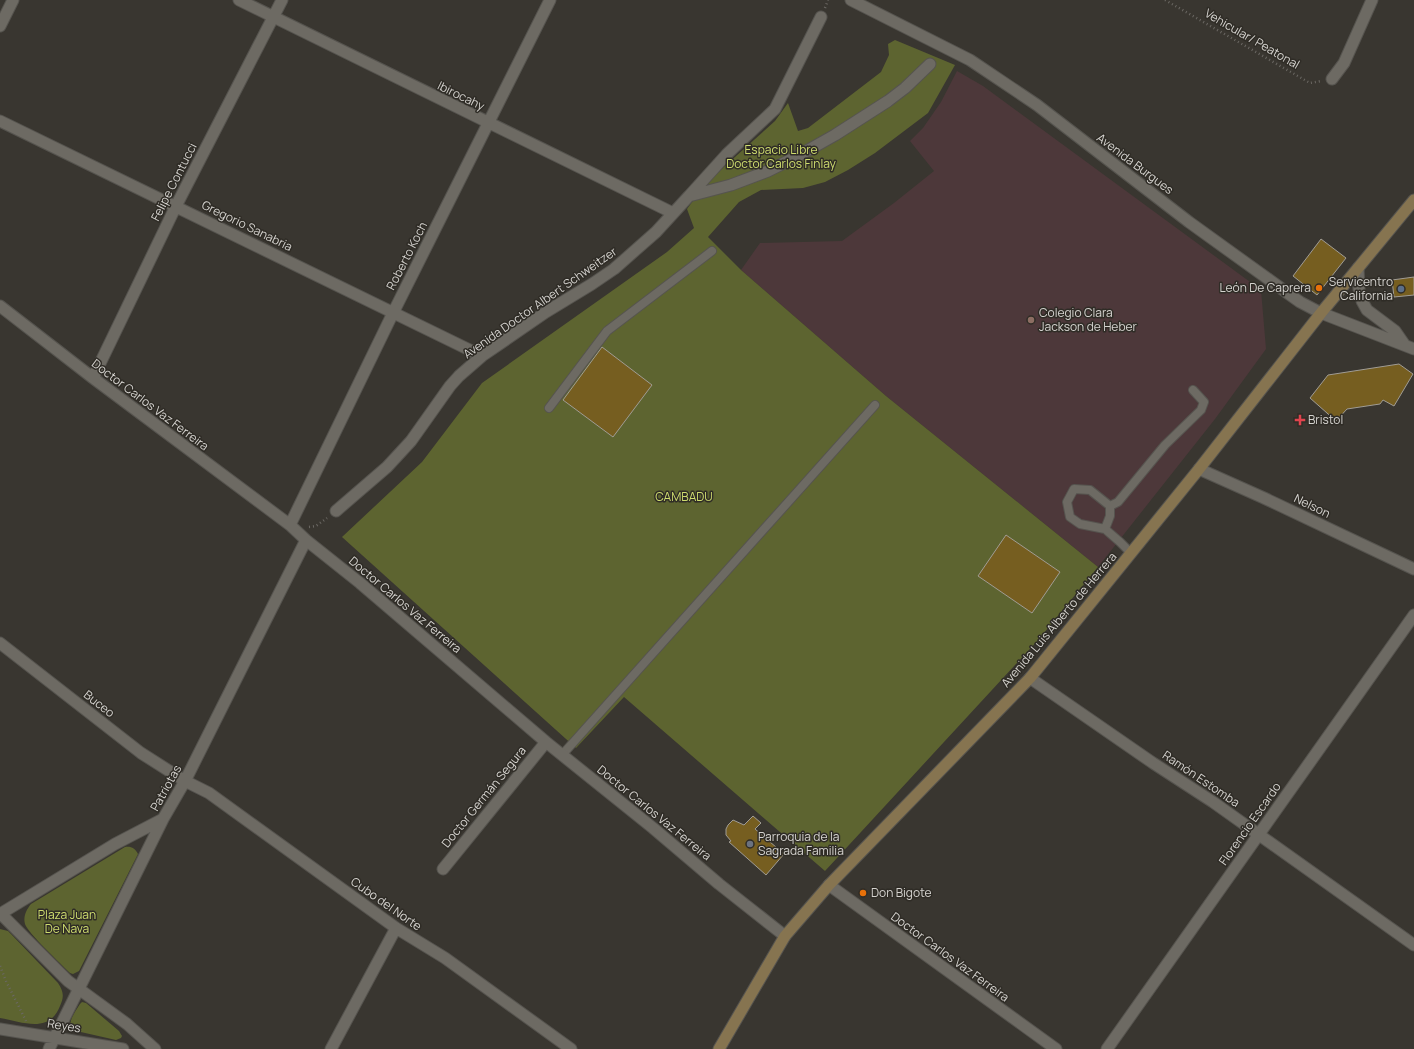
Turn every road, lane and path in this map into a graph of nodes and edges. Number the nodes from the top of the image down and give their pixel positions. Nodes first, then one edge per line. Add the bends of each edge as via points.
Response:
1 (13, 0) edge
2 (239, 0) edge
3 (282, 0) edge
4 (550, 0) edge
5 (851, 0) edge
6 (1166, 0) edge
7 (1372, 0) edge
8 (273, 17) junction
9 (820, 17) dead end
10 (0, 26) edge
11 (930, 64) dead end
12 (1332, 79) joint
13 (0, 121) edge
14 (489, 124) junction
15 (689, 196) junction
16 (1414, 200) edge
17 (176, 206) junction
18 (673, 213) junction
19 (712, 251) dead end
20 (1358, 268) junction
21 (0, 306) edge
22 (393, 313) junction
23 (1321, 313) junction
24 (1409, 347) edge
25 (482, 356) junction
26 (92, 378) junction
27 (1193, 390) dead end
28 (875, 405) dead end
29 (550, 408) dead end
30 (1199, 468) junction
31 (1110, 506) junction
32 (336, 511) joint
33 (290, 525) junction
34 (1105, 529) junction
35 (306, 540) junction
36 (1131, 553) junction
37 (1414, 569) edge
38 (1414, 615) edge
39 (0, 643) edge
40 (1030, 678) junction
41 (546, 742) junction
42 (562, 755) junction
43 (185, 781) junction
44 (163, 819) junction
45 (1258, 835) junction
46 (443, 869) dead end
47 (829, 885) junction
48 (0, 913) edge
49 (396, 928) junction
50 (784, 936) junction
51 (1414, 945) edge
52 (0, 966) edge
53 (79, 988) junction
54 (0, 1029) edge
55 (32, 1034) junction
56 (54, 1038) junction
57 (49, 1049) edge
58 (123, 1049) edge
59 (155, 1049) edge
60 (332, 1049) edge
61 (570, 1049) edge
62 (719, 1049) edge
63 (1056, 1049) edge
64 (1107, 1049) edge

1 - 10 street
2 - 8 street, Ibirocahy
3 - 8 street, Felipe Contucci
4 - 14 street, Roberto Koch
5 - 23 street, Avenida Burgues via 970,60 1036,105 1300,302
6 - 12 path, Vehicular/ Peatonal via 1310,83
7 - 12 street via 1344,63
8 - 14 street, Ibirocahy
8 - 17 street, Felipe Contucci
9 - 15 street, Avenida Doctor Albert Schweitzer via 775,109 727,154
11 - 15 street via 888,101 796,157 731,185
13 - 17 street, Gregorio Sanabria
14 - 18 street, Ibirocahy
14 - 22 street, Roberto Koch
15 - 18 street, Avenida Doctor Albert Schweitzer
16 - 20 main road, Avenida Luis Alberto de Herrera
17 - 22 street, Gregorio Sanabria
17 - 26 street, Felipe Contucci
18 - 25 street, Avenida Doctor Albert Schweitzer via 656,232 614,269
19 - 29 lane via 607,331
20 - 23 main road, Avenida Luis Alberto de Herrera
20 - 24 street, Avenida Burgues via 1360,295 1367,310 1395,331
21 - 26 street, Doctor Carlos Vaz Ferreira
22 - 25 street, Gregorio Sanabria
22 - 33 street, Roberto Koch
23 - 24 street, Avenida Burgues
23 - 30 main road, Avenida Luis Alberto de Herrera
25 - 32 street, Avenida Doctor Albert Schweitzer via 450,386 411,441 387,467
26 - 33 street, Doctor Carlos Vaz Ferreira
27 - 31 lane via 1204,402 1201,410 1166,445 1118,502
28 - 42 lane
30 - 36 main road, Avenida Luis Alberto de Herrera
30 - 37 street, Nelson
31 - 34 lane via 1110,516
31 - 34 lane via 1090,490 1074,489 1067,502 1070,517 1080,524
32 - 33 path via 316,526 303,528
33 - 35 street, Doctor Carlos Vaz Ferreira
34 - 36 lane
35 - 41 street, Doctor Carlos Vaz Ferreira
35 - 43 street, Patriotas
36 - 40 main road, Avenida Luis Alberto de Herrera
38 - 45 street, Florencio Escardo
39 - 43 street, Buceo via 141,753
40 - 45 street, Ramón Estomba
40 - 47 main road, Avenida Luis Alberto de Herrera
41 - 42 street, Doctor Carlos Vaz Ferreira
41 - 46 street, Doctor Germán Segura
42 - 50 street, Doctor Carlos Vaz Ferreira
43 - 44 street, Patriotas
43 - 49 street, Cubo del Norte via 209,793
44 - 48 street via 115,844
44 - 53 street, Patriotas
45 - 51 street, Ramón Estomba
45 - 64 street, Florencio Escardo
47 - 50 main road, Avenida Luis Alberto de Herrera
47 - 63 street, Doctor Carlos Vaz Ferreira
48 - 53 street via 68,981
49 - 60 street
49 - 61 street, Cubo del Norte via 445,958
50 - 62 main road, Avenida Luis Alberto de Herrera
52 - 55 path
53 - 56 street, Patriotas
53 - 59 street
54 - 55 street, Reyes
55 - 56 street, Reyes
56 - 57 street, Patriotas
56 - 58 street, Reyes

